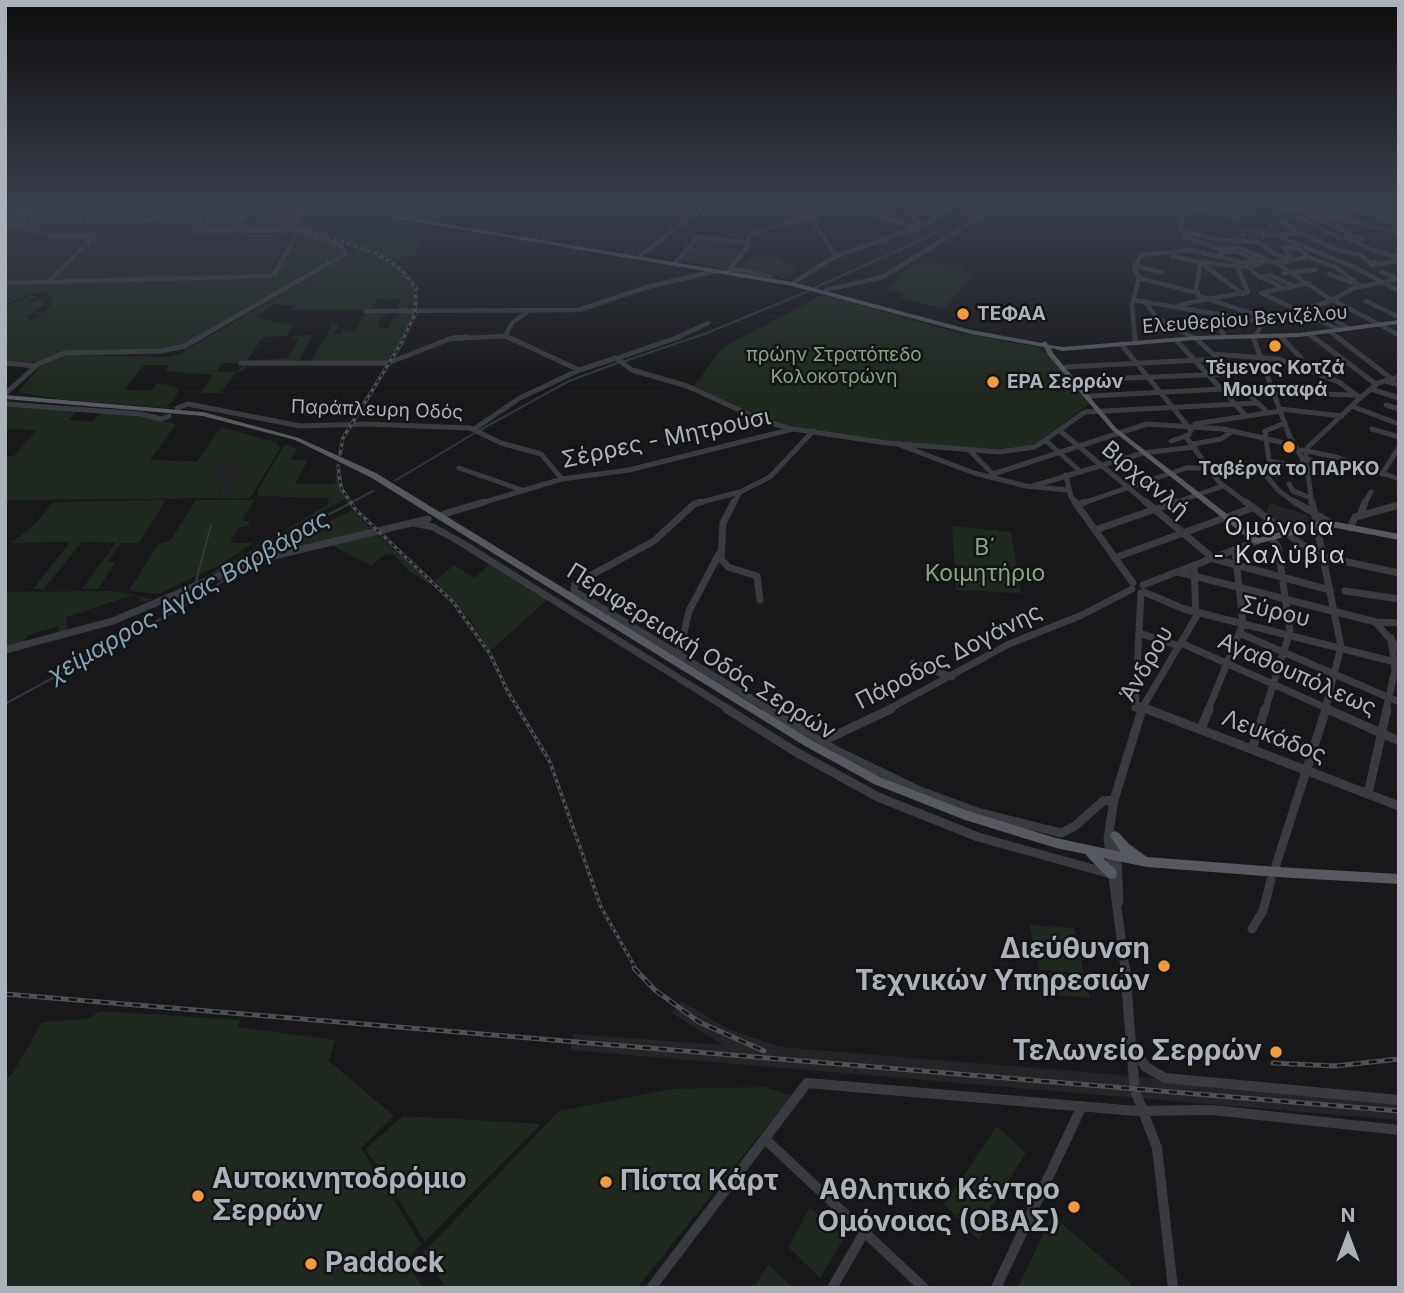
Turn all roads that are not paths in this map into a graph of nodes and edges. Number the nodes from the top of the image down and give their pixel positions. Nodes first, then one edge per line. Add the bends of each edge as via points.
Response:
1 (63, 267) edge
2 (277, 267) edge
3 (322, 267) edge
4 (695, 267) edge
5 (710, 267) edge
6 (732, 267) edge
7 (818, 267) edge
8 (899, 267) edge
9 (1135, 267) edge
10 (1140, 267) edge
11 (1199, 267) edge
12 (1207, 267) edge
13 (1237, 267) edge
14 (1248, 267) edge
15 (1283, 267) edge
16 (1334, 267) edge
17 (1352, 267) edge
18 (1315, 270) dead end
19 (716, 271) junction
20 (730, 271) junction
21 (1158, 272) dead end
22 (1292, 272) junction
23 (1284, 273) dead end
24 (1329, 274) dead end
25 (768, 277) junction
26 (1259, 277) junction
27 (1139, 278) junction
28 (1373, 278) junction
29 (1398, 279) edge
30 (48, 282) junction
31 (794, 282) junction
32 (1309, 283) junction
33 (5, 284) edge
34 (1384, 284) junction
35 (802, 285) junction
36 (1359, 285) junction
37 (846, 286) junction
38 (1292, 286) junction
39 (1283, 287) junction
40 (823, 290) junction
41 (1399, 291) edge
42 (1197, 293) junction
43 (842, 294) junction
44 (1243, 294) junction
45 (1208, 299) junction
46 (1134, 300) junction
47 (1332, 300) junction
48 (1366, 301) dead end
49 (1145, 302) junction
50 (1175, 307) junction
51 (1303, 310) junction
52 (366, 311) dead end
53 (527, 311) junction
54 (1325, 314) dead end
55 (1212, 315) junction
56 (1272, 320) junction
57 (1399, 320) edge
58 (1264, 322) junction
59 (708, 323) dead end
60 (1381, 325) junction
61 (1349, 329) junction
62 (1339, 330) junction
63 (1329, 331) junction
64 (1308, 334) junction
65 (1399, 335) edge
66 (505, 336) junction
67 (1280, 336) junction
68 (1225, 337) junction
69 (1253, 337) junction
70 (1195, 338) junction
71 (1175, 340) junction
72 (1135, 343) junction
73 (1121, 344) junction
74 (1093, 347) junction
75 (1048, 348) junction
76 (1260, 355) junction
77 (1215, 356) junction
78 (621, 360) junction
79 (1196, 360) junction
80 (5, 363) edge
81 (242, 363) dead end
82 (1137, 363) junction
83 (36, 365) junction
84 (1293, 365) junction
85 (1066, 367) junction
86 (579, 370) junction
87 (1209, 375) junction
88 (1149, 377) junction
89 (1396, 378) edge
90 (1077, 380) junction
91 (1385, 381) junction
92 (1399, 385) edge
93 (1374, 386) junction
94 (16, 387) junction
95 (1222, 389) junction
96 (1244, 390) junction
97 (1161, 392) junction
98 (1273, 393) junction
99 (5, 396) edge
100 (1357, 396) junction
101 (25, 398) junction
102 (1399, 398) edge
103 (1257, 403) junction
104 (5, 404) edge
105 (1094, 404) junction
106 (1235, 404) junction
107 (1386, 405) dead end
108 (1351, 407) junction
109 (177, 408) dead end
110 (1174, 408) junction
111 (1280, 410) junction
112 (1399, 410) edge
113 (1267, 412) junction
114 (169, 416) dead end
115 (1246, 416) junction
116 (1342, 416) junction
117 (1380, 417) junction
118 (1284, 423) junction
119 (1399, 424) edge
120 (1187, 425) junction
121 (476, 429) junction
122 (793, 429) junction
123 (1059, 430) junction
124 (1233, 430) junction
125 (813, 431) junction
126 (1120, 433) junction
127 (1185, 436) junction
128 (1268, 437) junction
129 (1399, 437) edge
130 (1045, 440) junction
131 (1171, 441) dead end
132 (1294, 444) junction
133 (1194, 445) junction
134 (1077, 446) junction
135 (1399, 447) edge
136 (941, 448) junction
137 (1308, 448) junction
138 (914, 449) junction
139 (968, 450) junction
140 (1059, 452) junction
141 (1146, 452) junction
142 (948, 464) junction
143 (1253, 464) dead end
144 (1306, 464) junction
145 (1102, 467) junction
146 (459, 468) dead end
147 (1208, 468) junction
148 (1344, 470) dead end
149 (1385, 470) junction
150 (1081, 472) junction
151 (1172, 473) junction
152 (993, 475) junction
153 (1066, 475) junction
154 (1399, 477) edge
155 (562, 479) junction
156 (1223, 486) junction
157 (1030, 487) junction
158 (1127, 488) junction
159 (523, 490) junction
160 (1067, 490) junction
161 (740, 492) junction
162 (1371, 492) dead end
163 (1198, 494) junction
164 (1284, 495) junction
165 (1311, 498) junction
166 (1077, 505) junction
167 (1399, 505) edge
168 (1252, 508) junction
169 (1154, 510) junction
170 (444, 514) dead end
171 (1314, 516) junction
172 (1360, 516) junction
173 (1227, 517) junction
174 (428, 519) dead end
175 (414, 523) junction
176 (1332, 524) junction
177 (1316, 525) junction
178 (1350, 528) junction
179 (1095, 530) junction
180 (1182, 533) junction
181 (1283, 533) junction
182 (1270, 537) junction
183 (1399, 537) edge
184 (1257, 541) junction
185 (1235, 550) junction
186 (719, 553) junction
187 (1114, 558) junction
188 (1213, 558) junction
189 (1325, 560) junction
190 (1194, 566) junction
191 (1238, 567) junction
192 (1178, 572) junction
193 (1399, 573) edge
194 (1282, 578) junction
195 (1196, 579) junction
196 (1132, 586) junction
197 (1143, 590) junction
198 (1240, 590) junction
199 (1331, 590) junction
200 (1345, 591) dead end
201 (1399, 599) edge
202 (760, 600) dead end
203 (1286, 601) junction
204 (1335, 612) junction
205 (1197, 613) junction
206 (1376, 622) junction
207 (1399, 623) edge
208 (1242, 624) junction
209 (1139, 633) junction
210 (1239, 633) junction
211 (1290, 635) junction
212 (1391, 638) junction
213 (1180, 644) junction
214 (1341, 647) junction
215 (1399, 649) edge
216 (5, 650) edge
217 (1284, 653) junction
218 (675, 654) junction
219 (1397, 662) edge
220 (913, 663) dead end
221 (1226, 665) junction
222 (1336, 675) junction
223 (952, 677) junction
224 (1273, 687) junction
225 (1389, 698) junction
226 (1399, 702) edge
227 (1139, 705) junction
228 (1325, 709) junction
229 (1201, 729) junction
230 (1381, 734) junction
231 (1399, 741) edge
232 (821, 742) junction
233 (1252, 749) junction
234 (1307, 771) junction
235 (1368, 794) junction
236 (1114, 800) junction
237 (1399, 806) edge
238 (1111, 823) junction
239 (1115, 836) junction
240 (1086, 850) junction
241 (1114, 856) junction
242 (1147, 862) junction
243 (1276, 865) dead end
244 (1112, 874) junction
245 (1268, 876) junction
246 (1399, 879) edge
247 (1119, 906) junction
248 (1252, 929) dead end
249 (1130, 1045) junction
250 (1399, 1100) edge
251 (1082, 1106) junction
252 (1140, 1111) junction
253 (1399, 1130) edge
254 (765, 1139) junction
255 (865, 1231) junction
256 (650, 1288) edge
257 (832, 1288) edge
258 (924, 1288) edge
259 (996, 1288) edge
260 (1173, 1288) edge

1 - 30 street
2 - 30 street via 269,276
3 - 83 street via 185,346 150,352 64,353
4 - 19 main road
5 - 20 main road
6 - 20 street
7 - 31 street
8 - 37 street via 883,277
9 - 27 street
10 - 21 street
11 - 42 street
12 - 44 street
13 - 44 street via 1249,290
14 - 26 street
15 - 22 street
16 - 36 street
17 - 28 street
18 - 22 street
19 - 20 main road
19 - 53 street via 579,310
20 - 25 main road
22 - 23 street
22 - 32 street
24 - 36 street
25 - 31 main road
25 - 35 main road
26 - 38 street via 1270,275
26 - 39 street
27 - 42 street
27 - 46 street
28 - 29 street via 1384,273
28 - 34 street
29 - 34 street
30 - 33 street
31 - 35 main road
32 - 38 street
32 - 47 street
34 - 36 street
34 - 41 street
35 - 40 main road
36 - 47 street
37 - 40 street
37 - 43 street via 840,290
38 - 39 street
39 - 51 street via 1261,293
40 - 43 main road, Ελευθερίου Βενιζέλου
40 - 75 main road via 964,330
42 - 45 street
43 - 75 main road, Ελευθερίου Βενιζέλου
44 - 45 street
45 - 50 street
45 - 56 street
46 - 49 street
46 - 72 street
47 - 51 street
47 - 60 street
48 - 57 street
49 - 50 street
49 - 70 street via 1157,318
50 - 55 street
51 - 56 street
51 - 62 street
52 - 53 street
53 - 66 street
54 - 61 street
55 - 58 street
55 - 68 street
56 - 58 street
57 - 60 main road, Ελευθερίου Βενιζέλου
58 - 69 street
59 - 78 street
60 - 61 main road, Ελευθερίου Βενιζέλου
60 - 65 street
61 - 62 main road, Ελευθερίου Βενιζέλου
62 - 63 main road, Ελευθερίου Βενιζέλου
63 - 64 main road, Ελευθερίου Βενιζέλου
63 - 89 street
64 - 67 main road, Ελευθερίου Βενιζέλου
64 - 93 street
66 - 81 street via 452,338 388,363
66 - 86 street
67 - 69 main road, Ελευθερίου Βενιζέλου
67 - 84 street via 1301,358
68 - 69 main road, Ελευθερίου Βενιζέλου
68 - 70 main road, Ελευθερίου Βενιζέλου
69 - 76 street
70 - 71 main road, Ελευθερίου Βενιζέλου
70 - 77 street
71 - 72 main road, Ελευθερίου Βενιζέλου
71 - 79 street
72 - 73 main road, Ελευθερίου Βενιζέλου
73 - 74 main road, Ελευθερίου Βενιζέλου
73 - 82 street
74 - 75 main road, Ελευθερίου Βενιζέλου
74 - 75 main road, Ελευθερίου Βενιζέλου
75 - 85 main road
75 - 105 main road
76 - 77 street
76 - 84 street
76 - 98 street
77 - 79 street
77 - 87 street via 1230,373
78 - 86 street
78 - 122 street via 632,370 687,386 761,421
79 - 82 street
79 - 87 street
80 - 83 street
82 - 85 street
82 - 88 street
83 - 94 street
84 - 100 street via 1342,384
85 - 90 main road
86 - 121 street via 513,401
87 - 88 street
87 - 95 street
88 - 90 street
88 - 97 street
89 - 91 street
90 - 105 main road
91 - 92 street
91 - 93 street
93 - 100 street
93 - 102 street
94 - 99 street
94 - 101 main road via 16,394
95 - 96 street
95 - 97 street
95 - 106 street
96 - 98 street
96 - 103 street
97 - 105 street
97 - 110 street
98 - 100 street
98 - 111 street
99 - 101 main road, Περιφερειακή Οδός Σερρών
100 - 108 street
101 - 240 main road, Περιφερειακή Οδός Σερρών via 203,414 322,449 391,486 839,761 953,811
103 - 106 street
103 - 113 street
104 - 114 street via 161,419
105 - 110 street
105 - 123 street
105 - 126 main road
106 - 110 street
106 - 115 street
107 - 112 street
108 - 116 street
108 - 117 street
109 - 121 street, Παράπλευρη Οδός via 188,404 300,426
110 - 120 street
111 - 113 street
111 - 116 street
111 - 118 street
113 - 115 street
115 - 120 street
116 - 137 street
117 - 119 street
117 - 129 street via 1371,431
118 - 128 street via 1268,428
118 - 132 street
120 - 124 street
120 - 126 street via 1147,424
120 - 127 street via 1192,432
121 - 155 street, Παράπλευρη Οδός via 501,443 541,454
122 - 125 street, Σέρρες - Μητρούσι
122 - 155 street, Σέρρες - Μητρούσι via 709,455
123 - 130 street
123 - 134 street, Βιρχανλή
124 - 128 street
124 - 133 street via 1221,439
125 - 138 street, Σέρρες - Μητρούσι
125 - 161 street via 770,477
126 - 134 street
126 - 141 main road
127 - 131 street
127 - 133 street
128 - 132 street
128 - 144 street via 1269,461
130 - 139 street via 1028,449
130 - 140 street
132 - 137 street
132 - 137 street
132 - 144 street
133 - 141 street
133 - 147 street
134 - 140 street
134 - 145 street, Βιρχανλή
135 - 149 street
136 - 138 street
136 - 139 street
136 - 142 street
137 - 144 street
137 - 149 street
138 - 142 street
139 - 152 street
140 - 150 street
140 - 152 street
141 - 145 street
141 - 151 main road
142 - 152 street
143 - 164 street
144 - 148 street
144 - 165 street
145 - 150 street
145 - 158 street, Βιρχανλή
146 - 159 street
147 - 151 street
147 - 156 street
149 - 154 street
150 - 153 street
151 - 158 street
151 - 163 main road
152 - 157 street
153 - 157 street
153 - 160 street
155 - 159 street, Σέρρες - Μητρούσι
156 - 163 street
156 - 168 street
157 - 160 street
158 - 166 street
158 - 169 street, Βιρχανλή
159 - 170 street, Σέρρες - Μητρούσι
160 - 166 street
161 - 186 street via 723,523
161 - 218 street via 694,504 654,541 573,587 578,595
162 - 172 street
163 - 169 street
163 - 173 main road
164 - 165 street via 1291,487
164 - 171 street
165 - 171 street
166 - 179 street
167 - 172 street
168 - 173 street
168 - 181 street
169 - 179 street
169 - 180 street, Βιρχανλή
171 - 176 street
171 - 177 street
172 - 178 street via 1353,518
173 - 180 street
173 - 184 main road
174 - 175 street
175 - 216 street via 257,560 113,621
175 - 244 street via 457,540 796,752 878,797 978,838
176 - 177 main road
176 - 178 main road
177 - 181 main road
177 - 189 street
178 - 183 main road
179 - 187 street
180 - 187 street
180 - 188 street, Βιρχανλή
181 - 182 main road
181 - 189 street
182 - 184 main road
182 - 194 street via 1278,546
184 - 185 street
185 - 188 street
185 - 191 street
186 - 202 street via 728,567 757,576
186 - 218 street via 689,611 680,650
187 - 196 street
188 - 190 street
188 - 191 street, Βιρχανλή
189 - 193 street
189 - 199 street
190 - 192 street
190 - 195 street, Άνδρου
191 - 194 street, Βιρχανλή
191 - 198 street
192 - 195 street
192 - 197 street
194 - 199 street, Βιρχανλή
194 - 203 street
195 - 198 street
195 - 205 street, Άνδρου
196 - 197 street, Σύρου
196 - 223 street, Πάροδος Δογάνης via 1078,617 1009,644
197 - 205 street, Σύρου via 1162,602
197 - 209 street, Άνδρου
198 - 203 street
198 - 208 street
199 - 204 street
200 - 201 street
203 - 204 street
203 - 211 street
204 - 206 street
204 - 214 street
205 - 208 street, Σύρου
205 - 213 street, Άνδρου
206 - 207 street
206 - 212 street
208 - 210 street
208 - 211 street, Σύρου
209 - 213 street, Αγαθουπόλεως
209 - 227 street, Άνδρου
210 - 217 street
210 - 221 street
211 - 214 street, Σύρου
211 - 217 street
212 - 215 street
212 - 219 street
213 - 221 street, Αγαθουπόλεως
213 - 227 street, Άνδρου
214 - 219 street, Σύρου
214 - 222 street
217 - 222 street
217 - 224 street
218 - 232 street
219 - 225 street
220 - 223 street
221 - 224 street, Αγαθουπόλεως
221 - 229 street
222 - 225 street
222 - 228 street
223 - 232 street, Πάροδος Δογάνης
224 - 228 street, Αγαθουπόλεως
224 - 233 street
225 - 226 street
225 - 230 street
227 - 229 street, Λευκάδος
227 - 236 street, Άνδρου
228 - 230 street, Αγαθουπόλεως
228 - 234 street
229 - 233 street, Λευκάδος
230 - 231 street, Αγαθουπόλεως
230 - 235 street
232 - 236 street via 920,792 1057,832 1067,831 1100,803
233 - 234 street, Λευκάδος
234 - 235 street, Λευκάδος
234 - 243 street
235 - 237 street, Λευκάδος
236 - 238 street, Άνδρου
238 - 239 street
238 - 241 street, Άνδρου
239 - 241 street
239 - 242 main road
240 - 241 main road, Περιφερειακή Οδός Σερρών
240 - 244 main road
241 - 242 main road, Περιφερειακή Οδός Σερρών
241 - 244 street
241 - 247 street
242 - 245 main road, Περιφερειακή Οδός Σερρών
244 - 247 street
245 - 246 main road, Περιφερειακή Οδός Σερρών, bridge via 1294,873
245 - 248 street via 1263,911
247 - 249 street
249 - 250 street via 1146,1067 1165,1078
249 - 252 street
251 - 252 street
251 - 254 street via 807,1083
251 - 259 street
252 - 253 street via 1212,1110
252 - 260 street via 1157,1148
254 - 255 street
254 - 256 street
255 - 257 street
255 - 258 street

